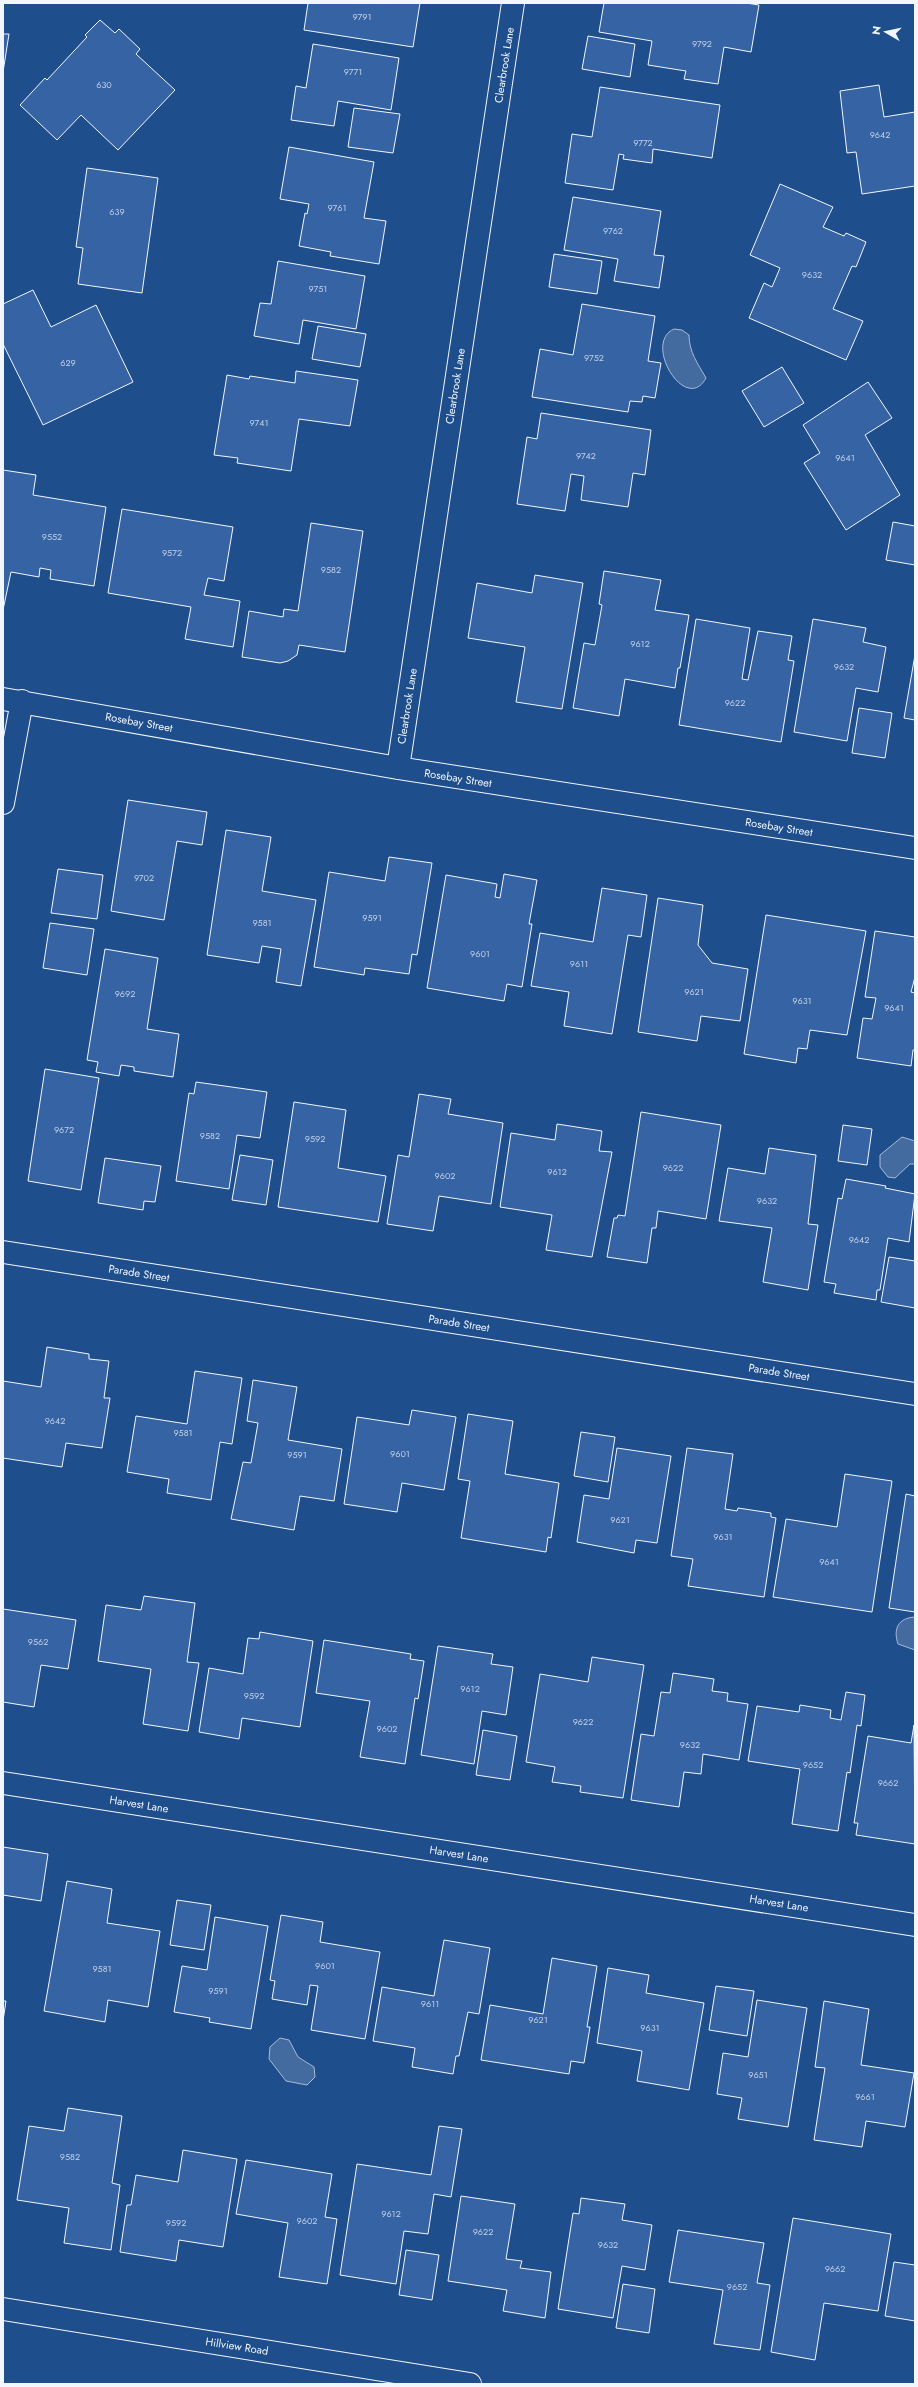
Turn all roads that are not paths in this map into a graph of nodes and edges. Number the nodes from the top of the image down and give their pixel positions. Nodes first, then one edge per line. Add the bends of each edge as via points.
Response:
1 (513, 3) edge
2 (12, 700) edge
3 (398, 768) junction
4 (3, 803) edge
5 (915, 848) edge
6 (3, 1252) edge
7 (915, 1394) edge
8 (3, 1783) edge
9 (915, 1924) edge
10 (3, 2309) edge
11 (470, 2384) edge

1 - 3 street, Clearbrook Lane
2 - 3 street, Rosebay Street
2 - 4 street
3 - 5 street, Rosebay Street
6 - 7 street, Parade Street
8 - 9 street, Harvest Lane
10 - 11 street, Hillview Road

